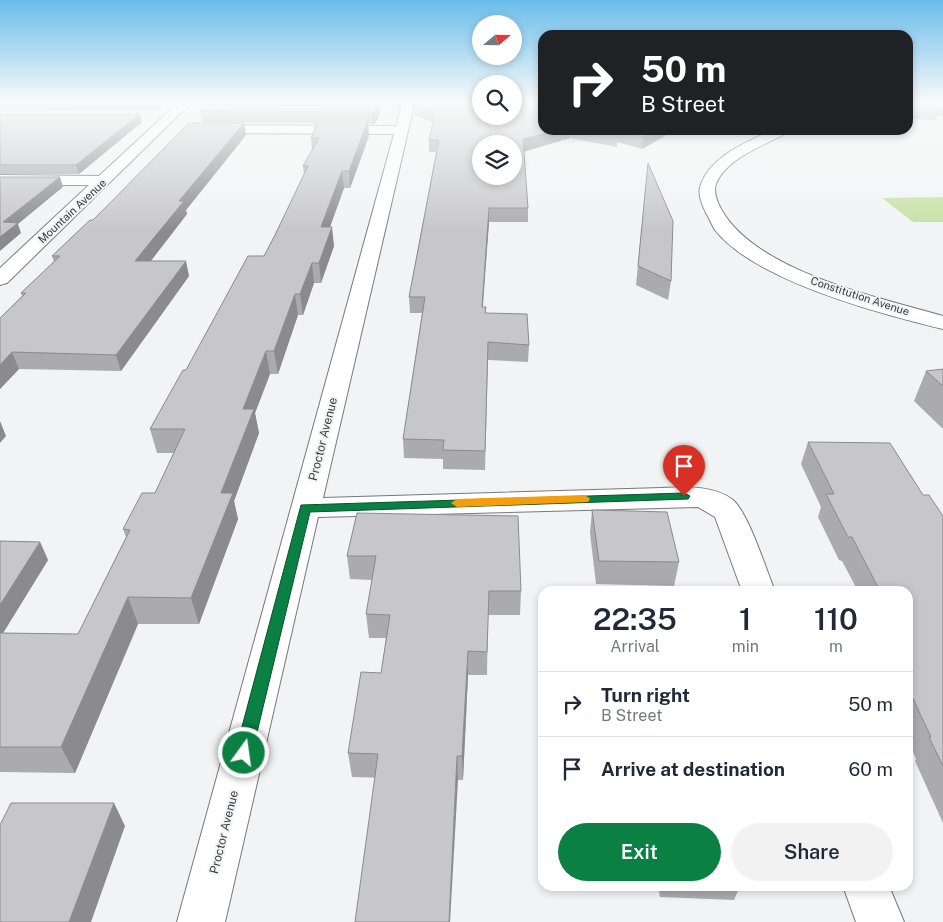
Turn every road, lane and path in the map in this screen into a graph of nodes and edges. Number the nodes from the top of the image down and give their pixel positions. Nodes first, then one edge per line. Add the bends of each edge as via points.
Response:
1 (137, 144) edge
2 (398, 144) edge
3 (757, 144) edge
4 (0, 180) edge
5 (104, 181) junction
6 (0, 279) edge
7 (943, 323) edge
8 (305, 508) junction
9 (756, 586) edge
10 (868, 891) edge
11 (202, 922) edge
12 (880, 922) edge

1 - 5 street, Mountain Avenue
2 - 8 street, Proctor Avenue
3 - 7 street, Constitution Avenue via 721,164 706,188 720,226 735,241 790,273
4 - 5 street
5 - 6 street, Mountain Avenue
8 - 9 street via 693,496 713,500 725,509 732,519
8 - 11 street, Proctor Avenue
10 - 12 street

